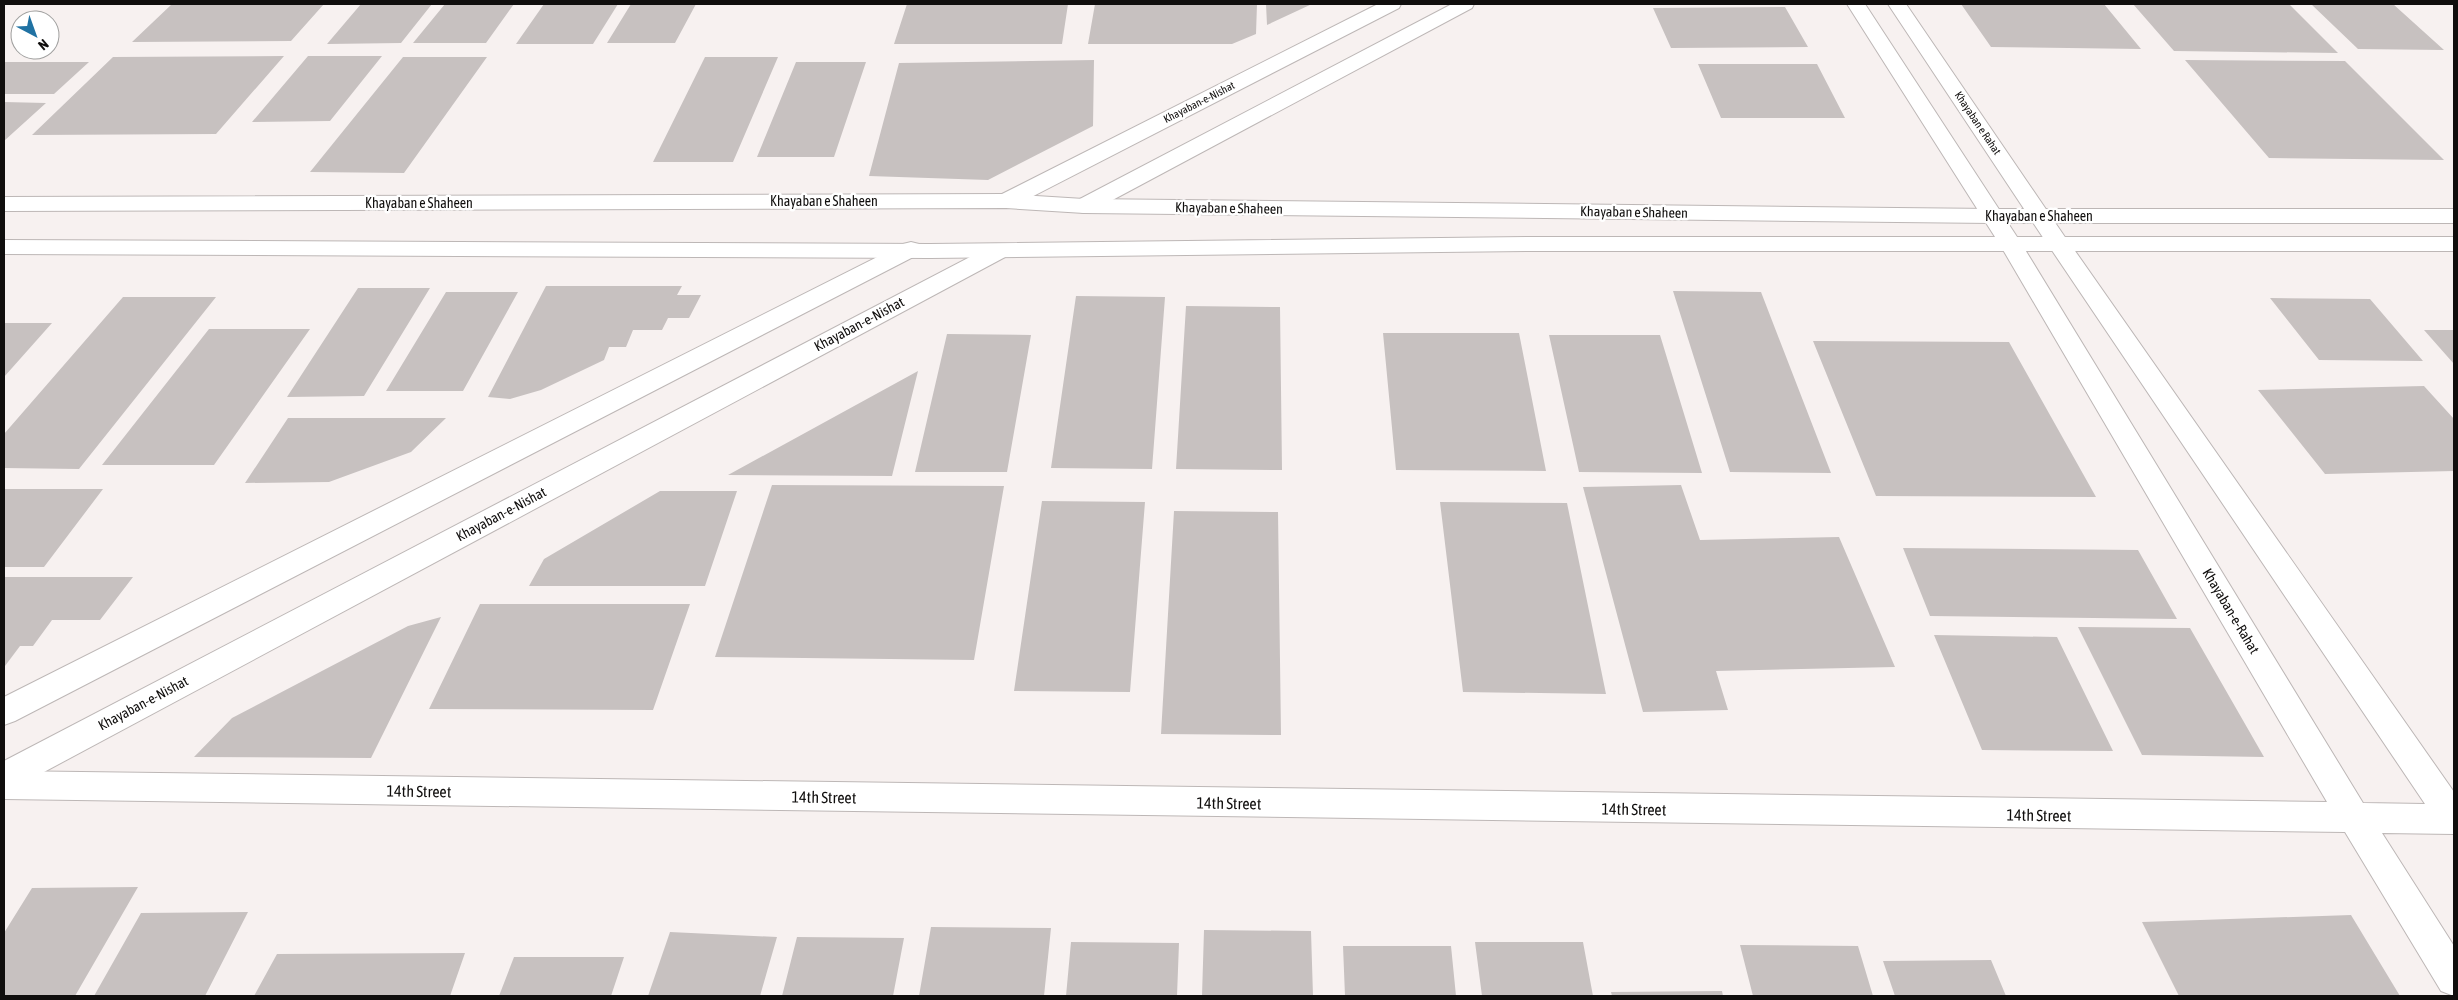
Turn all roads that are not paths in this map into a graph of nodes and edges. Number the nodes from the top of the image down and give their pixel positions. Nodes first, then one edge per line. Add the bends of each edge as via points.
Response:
1 (1392, 4) edge
2 (1466, 4) edge
3 (1856, 4) edge
4 (1897, 4) edge
5 (1006, 201) junction
6 (4, 204) edge
7 (1084, 206) junction
8 (1992, 216) junction
9 (2454, 216) edge
10 (2042, 217) junction
11 (2010, 243) junction
12 (2058, 243) junction
13 (2454, 244) edge
14 (4, 247) edge
15 (911, 249) junction
16 (999, 251) junction
17 (4, 712) edge
18 (4, 777) edge
19 (4, 786) edge
20 (2355, 819) junction
21 (2454, 819) edge
22 (2454, 978) edge

1 - 5 street, Khayaban-e-Nishat
2 - 7 street
3 - 8 street
4 - 10 street, Khayaban e Rahat
5 - 6 street, Khayaban e Shaheen
5 - 7 street, Khayaban e Shaheen
7 - 8 street, Khayaban e Shaheen
8 - 10 street, Khayaban e Shaheen
8 - 11 street
9 - 10 street, Khayaban e Shaheen
10 - 12 street, Khayaban e Rahat
11 - 12 street, Khayaban e Shaheen
11 - 16 street, Khayaban e Shaheen via 1531,244
11 - 20 street, Khayaban-e-Rahat
12 - 13 street, Khayaban e Shaheen
12 - 21 street
14 - 15 street, Khayaban e Shaheen
15 - 16 street, Khayaban e Shaheen
15 - 17 street
16 - 18 street, Khayaban-e-Nishat
19 - 20 street, 14th Street
20 - 21 street, 14th Street
20 - 22 street, Khayaban-e-Rahat

